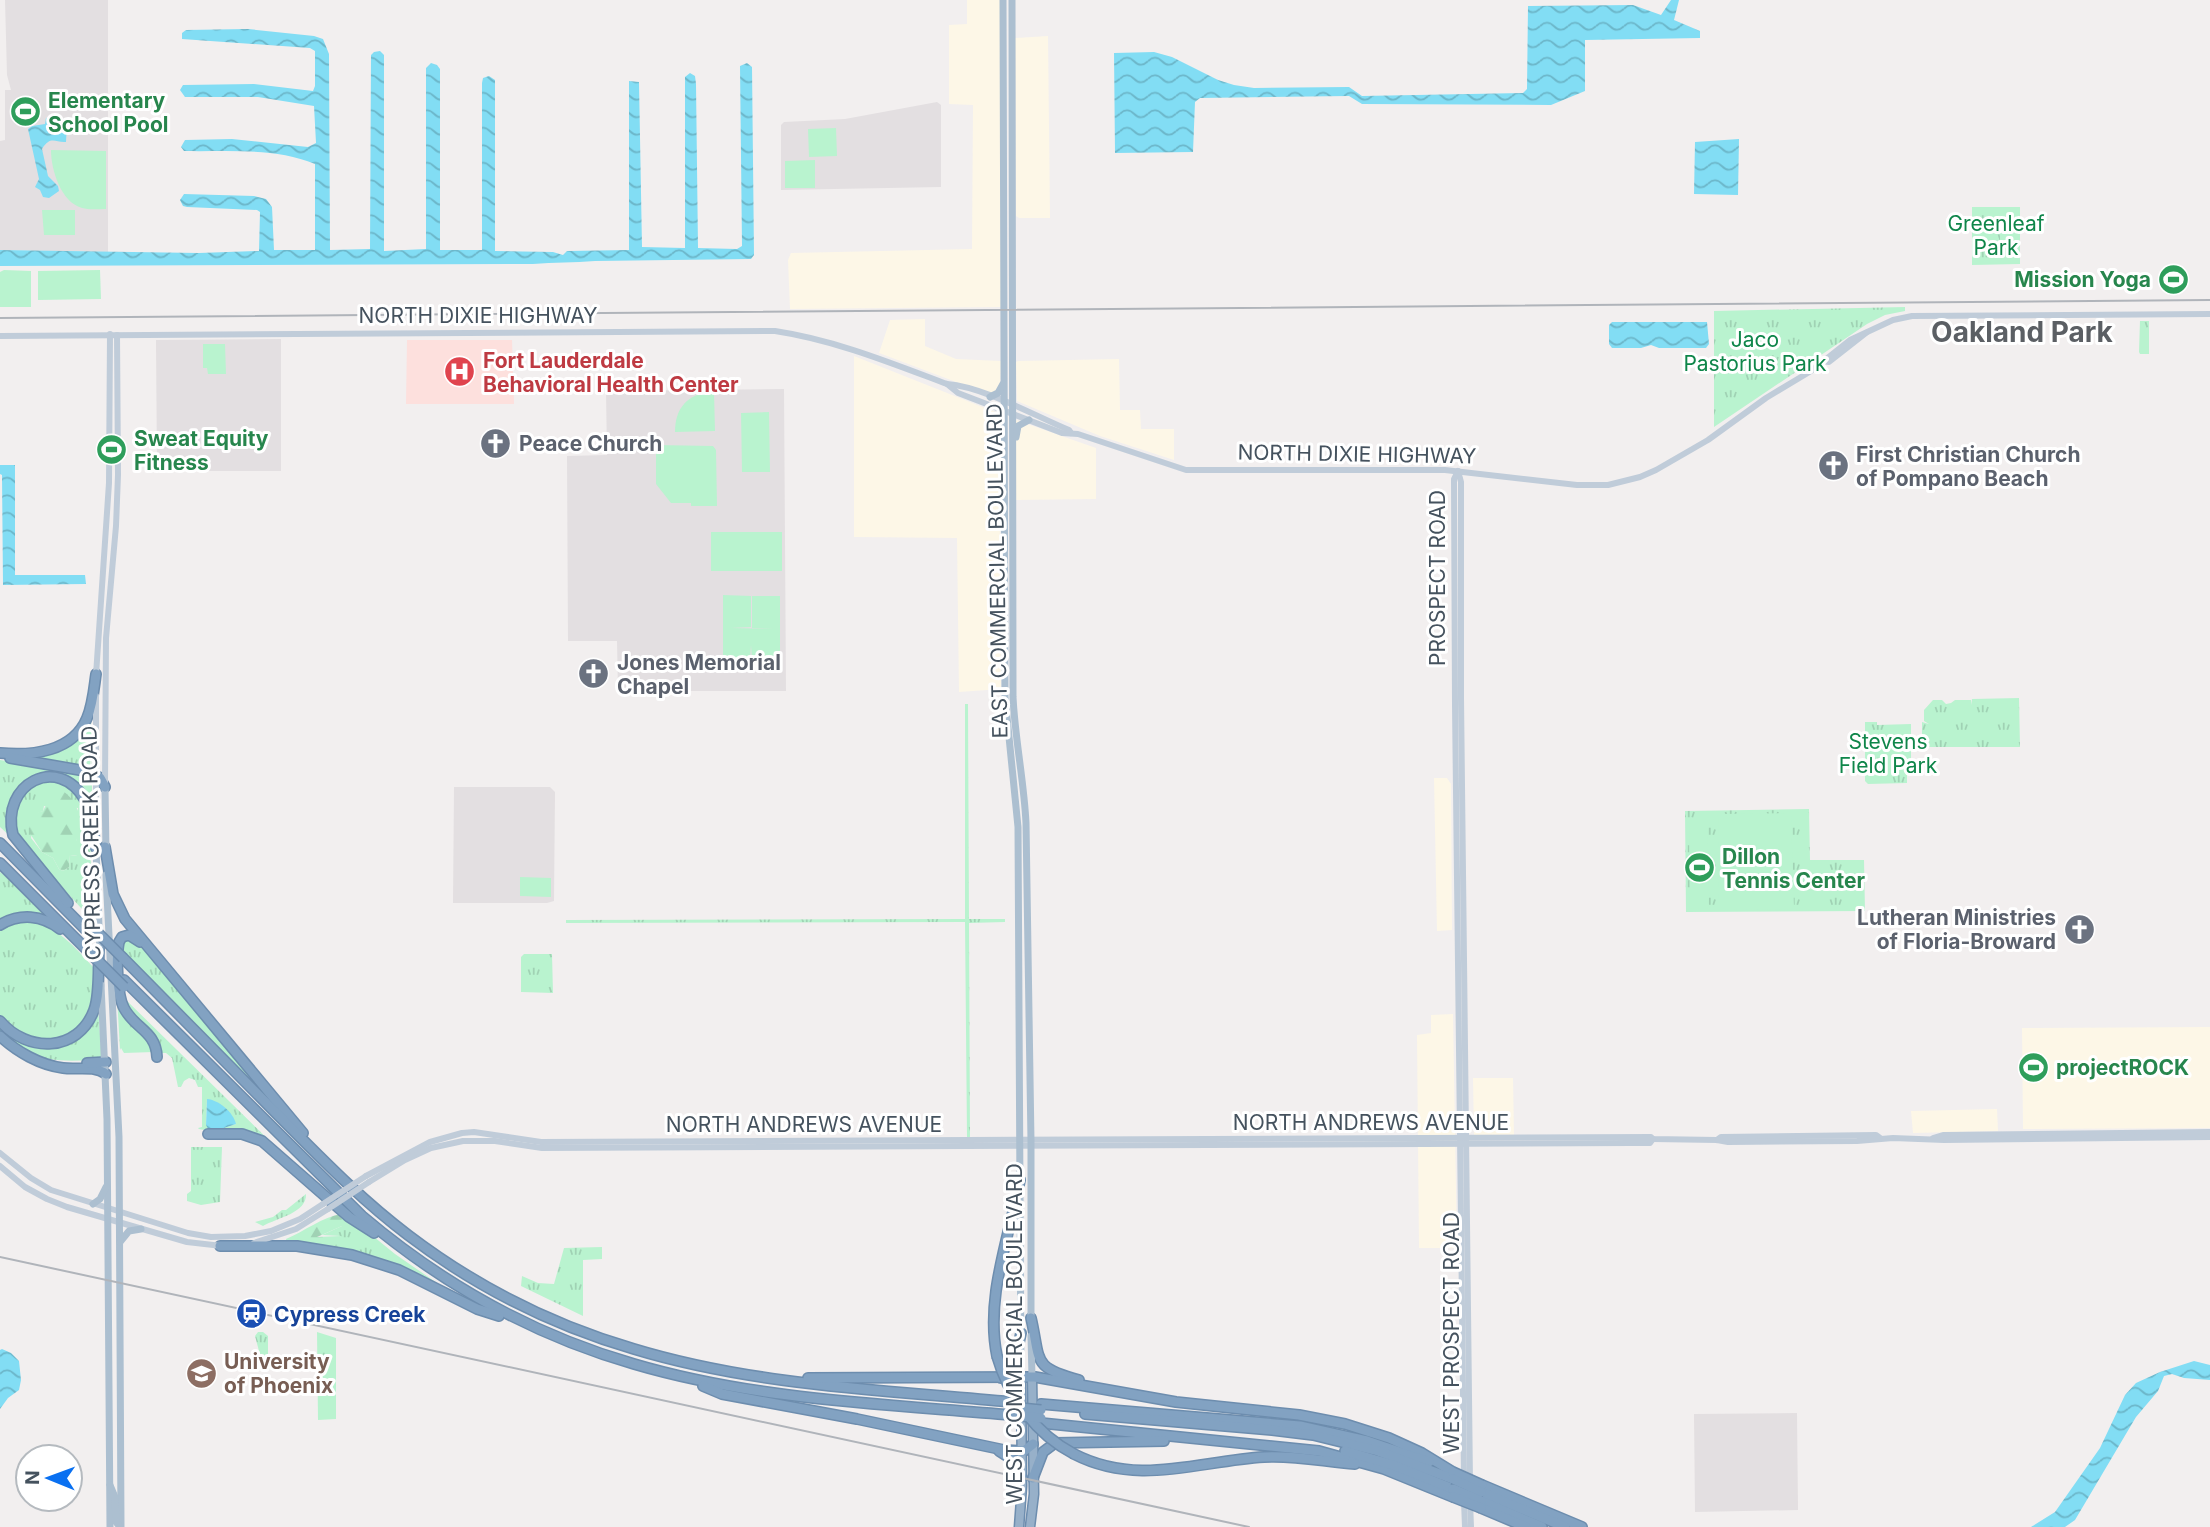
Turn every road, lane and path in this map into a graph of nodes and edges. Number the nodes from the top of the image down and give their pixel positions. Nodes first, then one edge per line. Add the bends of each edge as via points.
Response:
1 (1003, 0) edge
2 (1012, 0) edge
3 (1003, 116) junction
4 (1012, 127) junction
5 (1003, 130) junction
6 (1012, 139) junction
7 (1003, 218) junction
8 (1012, 246) junction
9 (2210, 314) edge
10 (116, 335) junction
11 (0, 336) edge
12 (1004, 383) junction
13 (947, 384) junction
14 (990, 397) junction
15 (1003, 406) junction
16 (1012, 409) junction
17 (1029, 419) junction
18 (1071, 432) junction
19 (1012, 443) junction
20 (110, 460) junction
21 (1458, 471) junction
22 (110, 474) junction
23 (118, 475) junction
24 (117, 494) junction
25 (1008, 501) junction
26 (1009, 583) junction
27 (96, 674) junction
28 (0, 754) edge
29 (96, 774) junction
30 (105, 787) junction
31 (1015, 787) junction
32 (1026, 822) junction
33 (1018, 827) junction
34 (0, 835) edge
35 (0, 844) edge
36 (101, 848) junction
37 (0, 856) edge
38 (0, 863) edge
39 (1027, 863) junction
40 (68, 903) junction
41 (1023, 920) junction
42 (0, 925) edge
43 (85, 925) junction
44 (86, 946) junction
45 (99, 949) junction
46 (156, 958) junction
47 (123, 963) junction
48 (124, 983) junction
49 (0, 1021) edge
50 (1024, 1033) junction
51 (0, 1035) edge
52 (157, 1058) dead end
53 (111, 1059) junction
54 (40, 1060) junction
55 (106, 1074) junction
56 (2210, 1132) edge
57 (208, 1134) dead end
58 (2000, 1134) junction
59 (2015, 1137) junction
60 (2210, 1137) edge
61 (1581, 1138) junction
62 (1931, 1138) junction
63 (1653, 1139) junction
64 (1992, 1140) junction
65 (1464, 1141) junction
66 (1020, 1144) junction
67 (1031, 1144) junction
68 (1576, 1144) junction
69 (0, 1153) edge
70 (0, 1166) edge
71 (1020, 1180) junction
72 (107, 1183) junction
73 (353, 1189) junction
74 (93, 1204) junction
75 (326, 1207) junction
76 (108, 1208) junction
77 (120, 1212) junction
78 (108, 1219) junction
79 (120, 1223) junction
80 (141, 1229) junction
81 (374, 1233) junction
82 (120, 1242) junction
83 (220, 1247) junction
84 (499, 1316) junction
85 (1031, 1318) junction
86 (1021, 1333) junction
87 (752, 1375) junction
88 (1021, 1377) junction
89 (1032, 1377) junction
90 (1001, 1378) junction
91 (703, 1387) junction
92 (1110, 1390) junction
93 (1011, 1411) junction
94 (1041, 1414) junction
95 (1213, 1440) junction
96 (1033, 1444) junction
97 (991, 1447) junction
98 (1021, 1451) junction
99 (1371, 1465) junction
100 (1022, 1478) junction
101 (1033, 1478) junction
102 (1453, 1484) junction
103 (109, 1485) junction
104 (1481, 1497) junction
105 (110, 1527) edge
106 (121, 1527) edge
107 (1019, 1527) edge
108 (1030, 1527) edge
109 (1465, 1527) edge
110 (1471, 1527) edge
111 (1526, 1527) edge
112 (1542, 1527) edge
113 (1565, 1527) edge
114 (1582, 1527) edge

1 - 3 main road, EAST COMMERCIAL BOULEVARD
2 - 4 main road, EAST COMMERCIAL BOULEVARD
3 - 4 main road
3 - 5 main road, EAST COMMERCIAL BOULEVARD
4 - 6 main road, EAST COMMERCIAL BOULEVARD
5 - 6 main road
5 - 7 main road, EAST COMMERCIAL BOULEVARD
6 - 8 main road, EAST COMMERCIAL BOULEVARD
7 - 8 main road
7 - 12 main road, EAST COMMERCIAL BOULEVARD
8 - 16 main road, EAST COMMERCIAL BOULEVARD
9 - 21 main road, NORTH DIXIE HIGHWAY via 1912,316 1850,340 1708,440 1632,480 1577,485
10 - 11 main road, NORTH DIXIE HIGHWAY
10 - 13 main road, NORTH DIXIE HIGHWAY via 775,331 830,342
10 - 20 main road, CYPRESS CREEK ROAD
10 - 23 main road, CYPRESS CREEK ROAD
12 - 14 main road
12 - 15 main road, EAST COMMERCIAL BOULEVARD
13 - 14 main road, NORTH DIXIE HIGHWAY
13 - 15 main road, NORTH DIXIE HIGHWAY via 958,393
14 - 15 main road, NORTH DIXIE HIGHWAY
15 - 16 main road, NORTH DIXIE HIGHWAY
15 - 25 main road, EAST COMMERCIAL BOULEVARD
16 - 17 main road, NORTH DIXIE HIGHWAY
16 - 18 main road, NORTH DIXIE HIGHWAY
16 - 19 main road, EAST COMMERCIAL BOULEVARD
17 - 18 main road, NORTH DIXIE HIGHWAY via 1062,433
17 - 19 main road via 1018,426
18 - 21 main road, NORTH DIXIE HIGHWAY via 1186,470
19 - 25 main road, EAST COMMERCIAL BOULEVARD
20 - 22 main road, CYPRESS CREEK ROAD
20 - 23 main road
21 - 65 main road, PROSPECT ROAD
22 - 24 main road
22 - 27 main road, CYPRESS CREEK ROAD
23 - 24 main road, CYPRESS CREEK ROAD
24 - 30 main road, CYPRESS CREEK ROAD via 106,638
25 - 26 main road, EAST COMMERCIAL BOULEVARD via 1013,534
25 - 26 main road, EAST COMMERCIAL BOULEVARD via 1004,541
26 - 31 main road, EAST COMMERCIAL BOULEVARD via 1006,715
26 - 32 main road, EAST COMMERCIAL BOULEVARD via 1014,725
27 - 28 highway via 88,716 74,737 43,751
27 - 29 main road, CYPRESS CREEK ROAD
28 - 29 highway
29 - 30 highway
29 - 36 main road, CYPRESS CREEK ROAD
30 - 36 main road, CYPRESS CREEK ROAD
31 - 32 main road
31 - 33 main road, EAST COMMERCIAL BOULEVARD
32 - 39 main road, EAST COMMERCIAL BOULEVARD
33 - 39 main road via 1023,831
33 - 41 main road, EAST COMMERCIAL BOULEVARD
34 - 40 highway
35 - 43 highway
36 - 40 highway via 83,796 72,785 42,777 16,792 8,813 13,835
36 - 45 main road, CYPRESS CREEK ROAD
36 - 46 highway via 118,908
36 - 53 main road, CYPRESS CREEK ROAD
37 - 44 highway
38 - 44 highway
39 - 41 main road, EAST COMMERCIAL BOULEVARD
40 - 43 highway
41 - 50 main road, EAST COMMERCIAL BOULEVARD via 1027,964
41 - 50 main road, EAST COMMERCIAL BOULEVARD via 1019,996
42 - 44 highway via 17,918 38,918
43 - 47 highway, bridge
44 - 48 highway, bridge
45 - 49 highway via 96,1005 88,1023 75,1035 55,1043 34,1043
45 - 53 main road, CYPRESS CREEK ROAD
46 - 52 highway via 134,936 119,940 122,1002 155,1041
46 - 73 highway
47 - 73 highway
47 - 93 highway via 364,1207 438,1263 519,1310 645,1359 711,1374
48 - 81 highway via 334,1198
48 - 93 highway via 362,1216 460,1288 508,1314 594,1351 698,1380 818,1398
50 - 66 main road, EAST COMMERCIAL BOULEVARD
50 - 67 main road, EAST COMMERCIAL BOULEVARD
51 - 54 highway
53 - 54 highway via 66,1064
53 - 55 main road, CYPRESS CREEK ROAD
53 - 77 main road, CYPRESS CREEK ROAD
54 - 55 highway via 55,1067 93,1068
55 - 72 main road, CYPRESS CREEK ROAD
56 - 59 main road, NORTH ANDREWS AVENUE
57 - 81 highway via 242,1134 262,1141 349,1217
58 - 59 main road, NORTH ANDREWS AVENUE
58 - 62 main road, NORTH ANDREWS AVENUE
58 - 64 main road
59 - 60 main road, NORTH ANDREWS AVENUE
59 - 64 main road, NORTH ANDREWS AVENUE
61 - 63 main road, NORTH ANDREWS AVENUE
61 - 65 main road, NORTH ANDREWS AVENUE
61 - 68 main road
62 - 63 main road, NORTH ANDREWS AVENUE
62 - 64 main road, NORTH ANDREWS AVENUE
63 - 68 main road, NORTH ANDREWS AVENUE via 1650,1143
65 - 67 main road, NORTH ANDREWS AVENUE
65 - 68 main road, NORTH ANDREWS AVENUE
65 - 109 main road, WEST PROSPECT ROAD
65 - 110 main road, WEST PROSPECT ROAD
66 - 67 main road, NORTH ANDREWS AVENUE
66 - 71 main road, WEST COMMERCIAL BOULEVARD
66 - 75 main road, NORTH ANDREWS AVENUE, bridge via 541,1142 474,1132 430,1142
67 - 85 main road, WEST COMMERCIAL BOULEVARD
69 - 74 main road, NORTH ANDREWS AVENUE via 42,1185
70 - 78 main road, NORTH ANDREWS AVENUE via 47,1199
71 - 86 main road, WEST COMMERCIAL BOULEVARD
71 - 99 highway, bridge via 995,1296 994,1333 1007,1384 1045,1434 1074,1454 1104,1466 1142,1472 1268,1457
72 - 74 main road
72 - 76 main road, CYPRESS CREEK ROAD
73 - 87 highway via 440,1258 533,1311 633,1349
74 - 76 main road, NORTH ANDREWS AVENUE
75 - 77 main road, NORTH ANDREWS AVENUE via 271,1231 236,1237 198,1236
75 - 83 main road, NORTH ANDREWS AVENUE via 302,1226 276,1237
76 - 77 main road, NORTH ANDREWS AVENUE
76 - 78 main road, CYPRESS CREEK ROAD
77 - 79 main road, CYPRESS CREEK ROAD
78 - 79 main road, NORTH ANDREWS AVENUE
78 - 103 main road, CYPRESS CREEK ROAD
79 - 80 main road, NORTH ANDREWS AVENUE
79 - 82 main road, CYPRESS CREEK ROAD
80 - 82 main road via 129,1231
80 - 83 main road, NORTH ANDREWS AVENUE
81 - 84 highway via 440,1282
82 - 106 main road, CYPRESS CREEK ROAD
83 - 84 highway via 297,1246 362,1257
84 - 91 highway via 598,1359
85 - 89 main road, WEST COMMERCIAL BOULEVARD
85 - 92 highway via 1038,1356 1048,1370
86 - 88 main road, WEST COMMERCIAL BOULEVARD
86 - 90 highway via 1014,1366
87 - 90 highway
87 - 93 highway
88 - 89 highway
88 - 90 highway
88 - 98 highway, WEST COMMERCIAL BOULEVARD
89 - 92 highway
89 - 96 highway, WEST COMMERCIAL BOULEVARD
91 - 93 highway via 824,1405
91 - 97 highway
92 - 102 highway via 1345,1424 1422,1453
93 - 94 highway
93 - 94 highway
94 - 95 highway
94 - 102 highway via 1314,1444
94 - 102 highway via 1273,1423 1314,1429 1380,1444
95 - 99 highway via 1307,1449
95 - 101 highway via 1055,1443 1042,1452
96 - 98 highway
96 - 101 highway, WEST COMMERCIAL BOULEVARD
97 - 98 highway
97 - 100 highway via 1012,1459
98 - 100 highway, WEST COMMERCIAL BOULEVARD
99 - 102 highway
100 - 107 highway, WEST COMMERCIAL BOULEVARD
101 - 108 highway, WEST COMMERCIAL BOULEVARD
102 - 104 highway, bridge
102 - 104 highway, bridge
103 - 105 main road
103 - 106 main road
104 - 111 highway
104 - 112 highway
104 - 113 highway
104 - 114 highway

